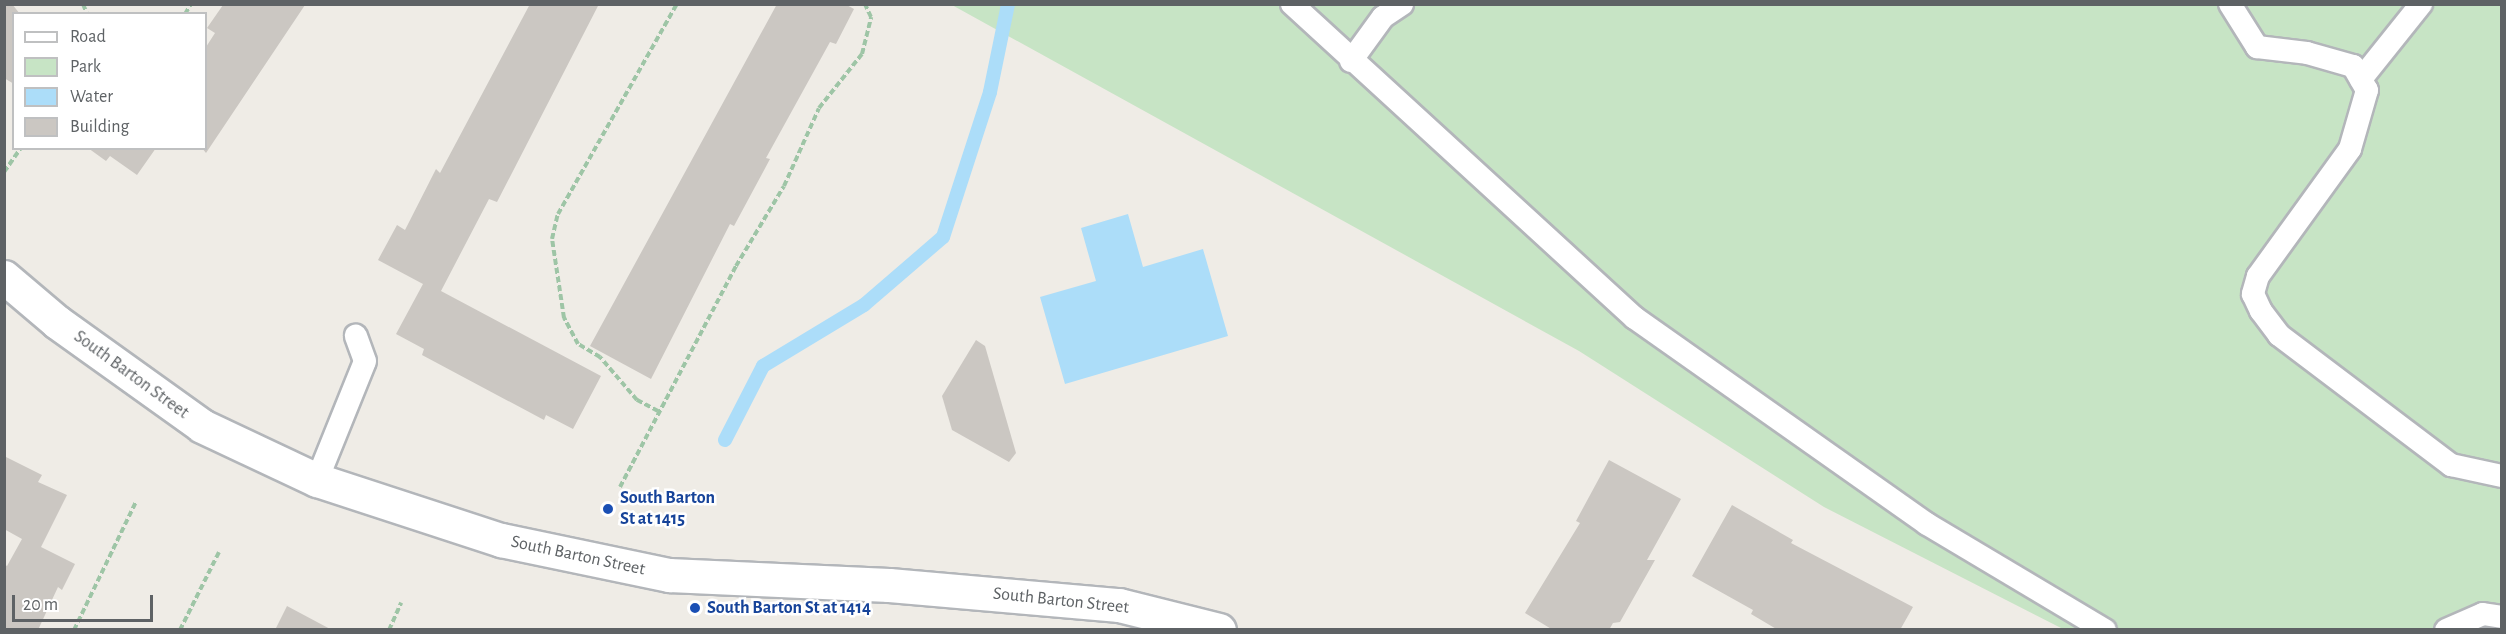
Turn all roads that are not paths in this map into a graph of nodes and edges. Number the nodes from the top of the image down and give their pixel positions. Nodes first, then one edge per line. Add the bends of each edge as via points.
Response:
1 (1292, 4) edge
2 (1402, 4) edge
3 (2230, 4) edge
4 (2421, 4) edge
5 (1351, 61) junction
6 (2361, 79) junction
7 (4, 277) edge
8 (356, 336) dead end
9 (2502, 476) edge
10 (317, 480) junction
11 (2502, 617) edge
12 (1218, 630) edge
13 (2105, 630) edge
14 (2446, 630) edge

1 - 5 lane
2 - 5 lane via 1383,18
3 - 6 lane via 2257,47 2307,53 2353,66
4 - 6 lane
5 - 13 lane via 1635,318 1928,524
6 - 9 lane via 2367,90 2350,149 2274,251 2258,276 2253,294 2280,335 2451,465
7 - 10 street, South Barton Street via 57,322 202,426
8 - 10 lane via 365,361
10 - 12 street, South Barton Street via 501,540 669,575 889,585 1119,605
11 - 14 lane via 2483,614

